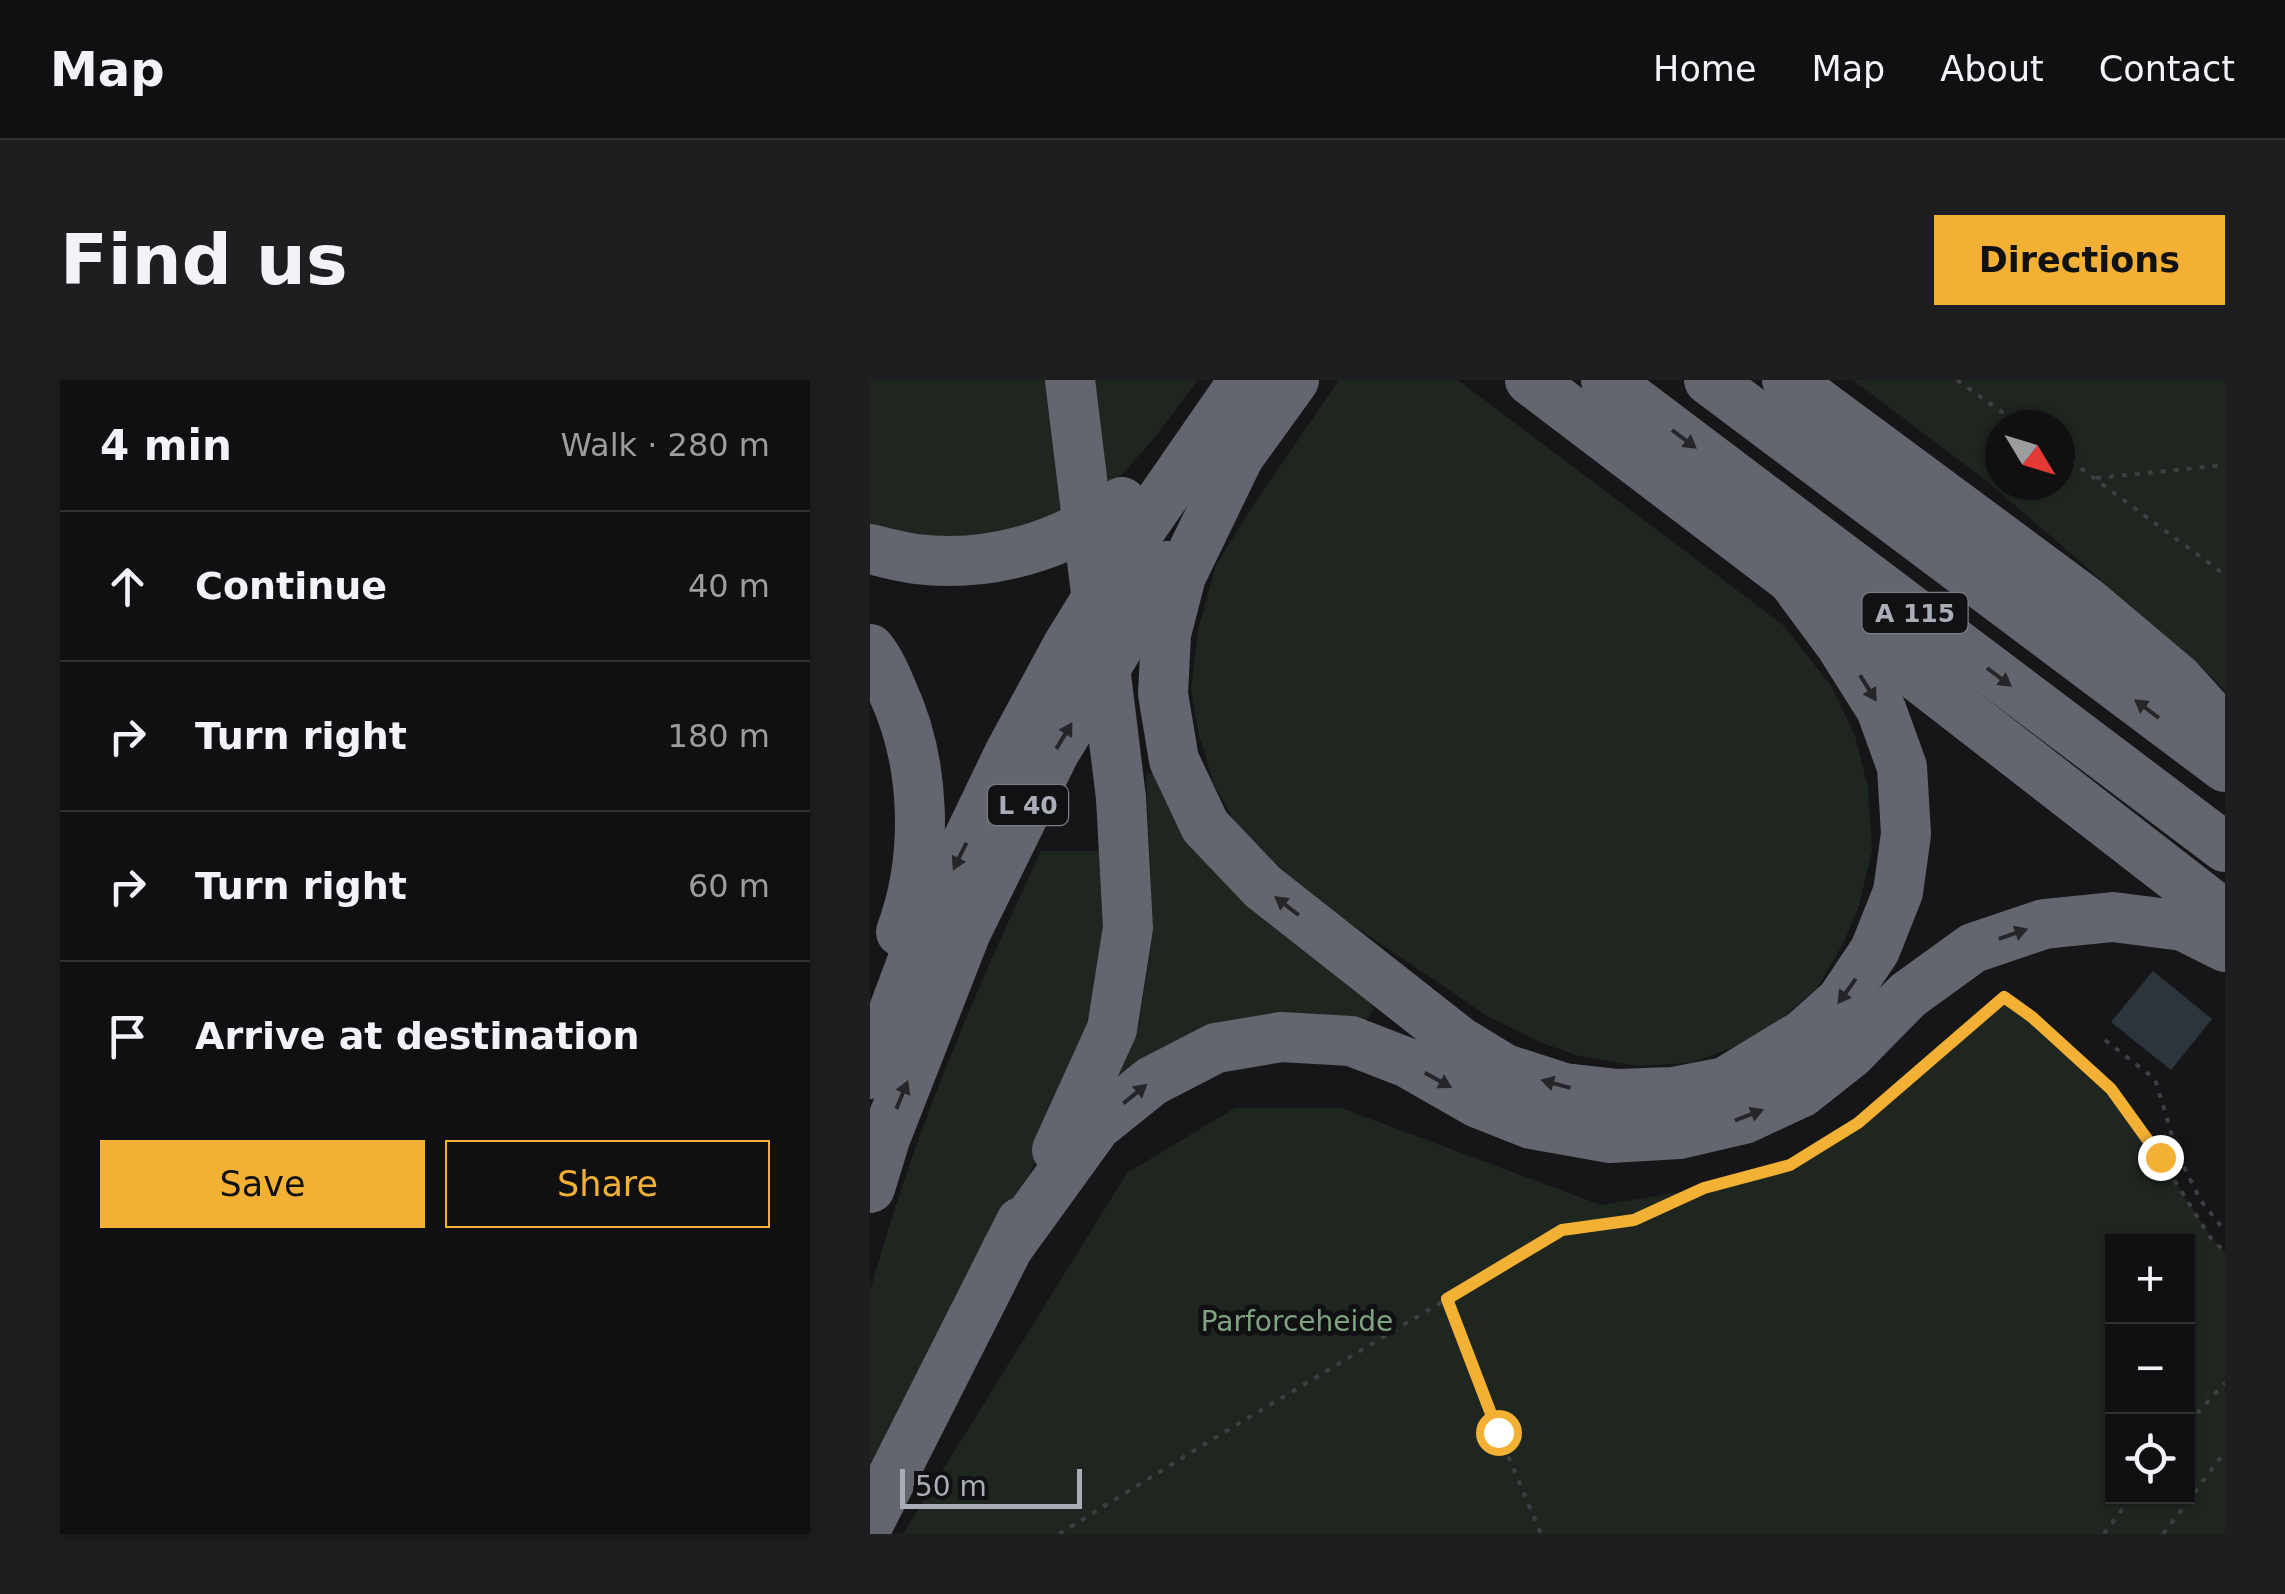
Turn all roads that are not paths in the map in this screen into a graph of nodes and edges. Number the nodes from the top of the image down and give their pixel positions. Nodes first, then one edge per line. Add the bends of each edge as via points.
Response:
1 (1070, 380) edge
2 (1294, 380) edge
3 (1530, 380) edge
4 (1606, 380) edge
5 (1708, 380) edge
6 (1787, 380) edge
7 (1236, 414) edge
8 (870, 550) edge
9 (1792, 579) junction
10 (870, 649) edge
11 (2225, 731) edge
12 (2225, 767) edge
13 (2225, 847) edge
14 (2225, 915) edge
15 (2225, 947) edge
16 (870, 1046) edge
17 (870, 1074) edge
18 (870, 1188) edge
19 (1007, 1249) junction
20 (870, 1521) edge

1 - 19 highway, bridge via 1122,798 1128,928 1112,1029
2 - 7 highway, L 40
3 - 9 highway
4 -> 13 highway, A 115
12 -> 5 highway, A 115
6 - 11 highway via 2087,602 2178,679
7 - 8 highway via 1071,534 978,560 917,560
9 -> 7 highway via 1881,709 1902,766 1901,873 1875,950 1841,1001 1804,1034 1725,1082 1673,1092 1564,1088 1505,1068 1459,1041 1263,887 1205,826 1174,760 1162,694 1166,634
7 -> 17 highway, L 40 via 1125,552 1068,645 922,935
18 -> 7 highway, L 40 via 966,932 1054,753 1164,571
9 - 14 highway
10 - 16 highway via 901,710 917,768 919,840 911,906
19 -> 15 highway via 1096,1126 1152,1080 1216,1048 1281,1037 1351,1041 1531,1124 1609,1138 1680,1134 1744,1119 1802,1092 1908,995 1973,948 2044,924 2113,917 2183,926
19 - 20 highway

